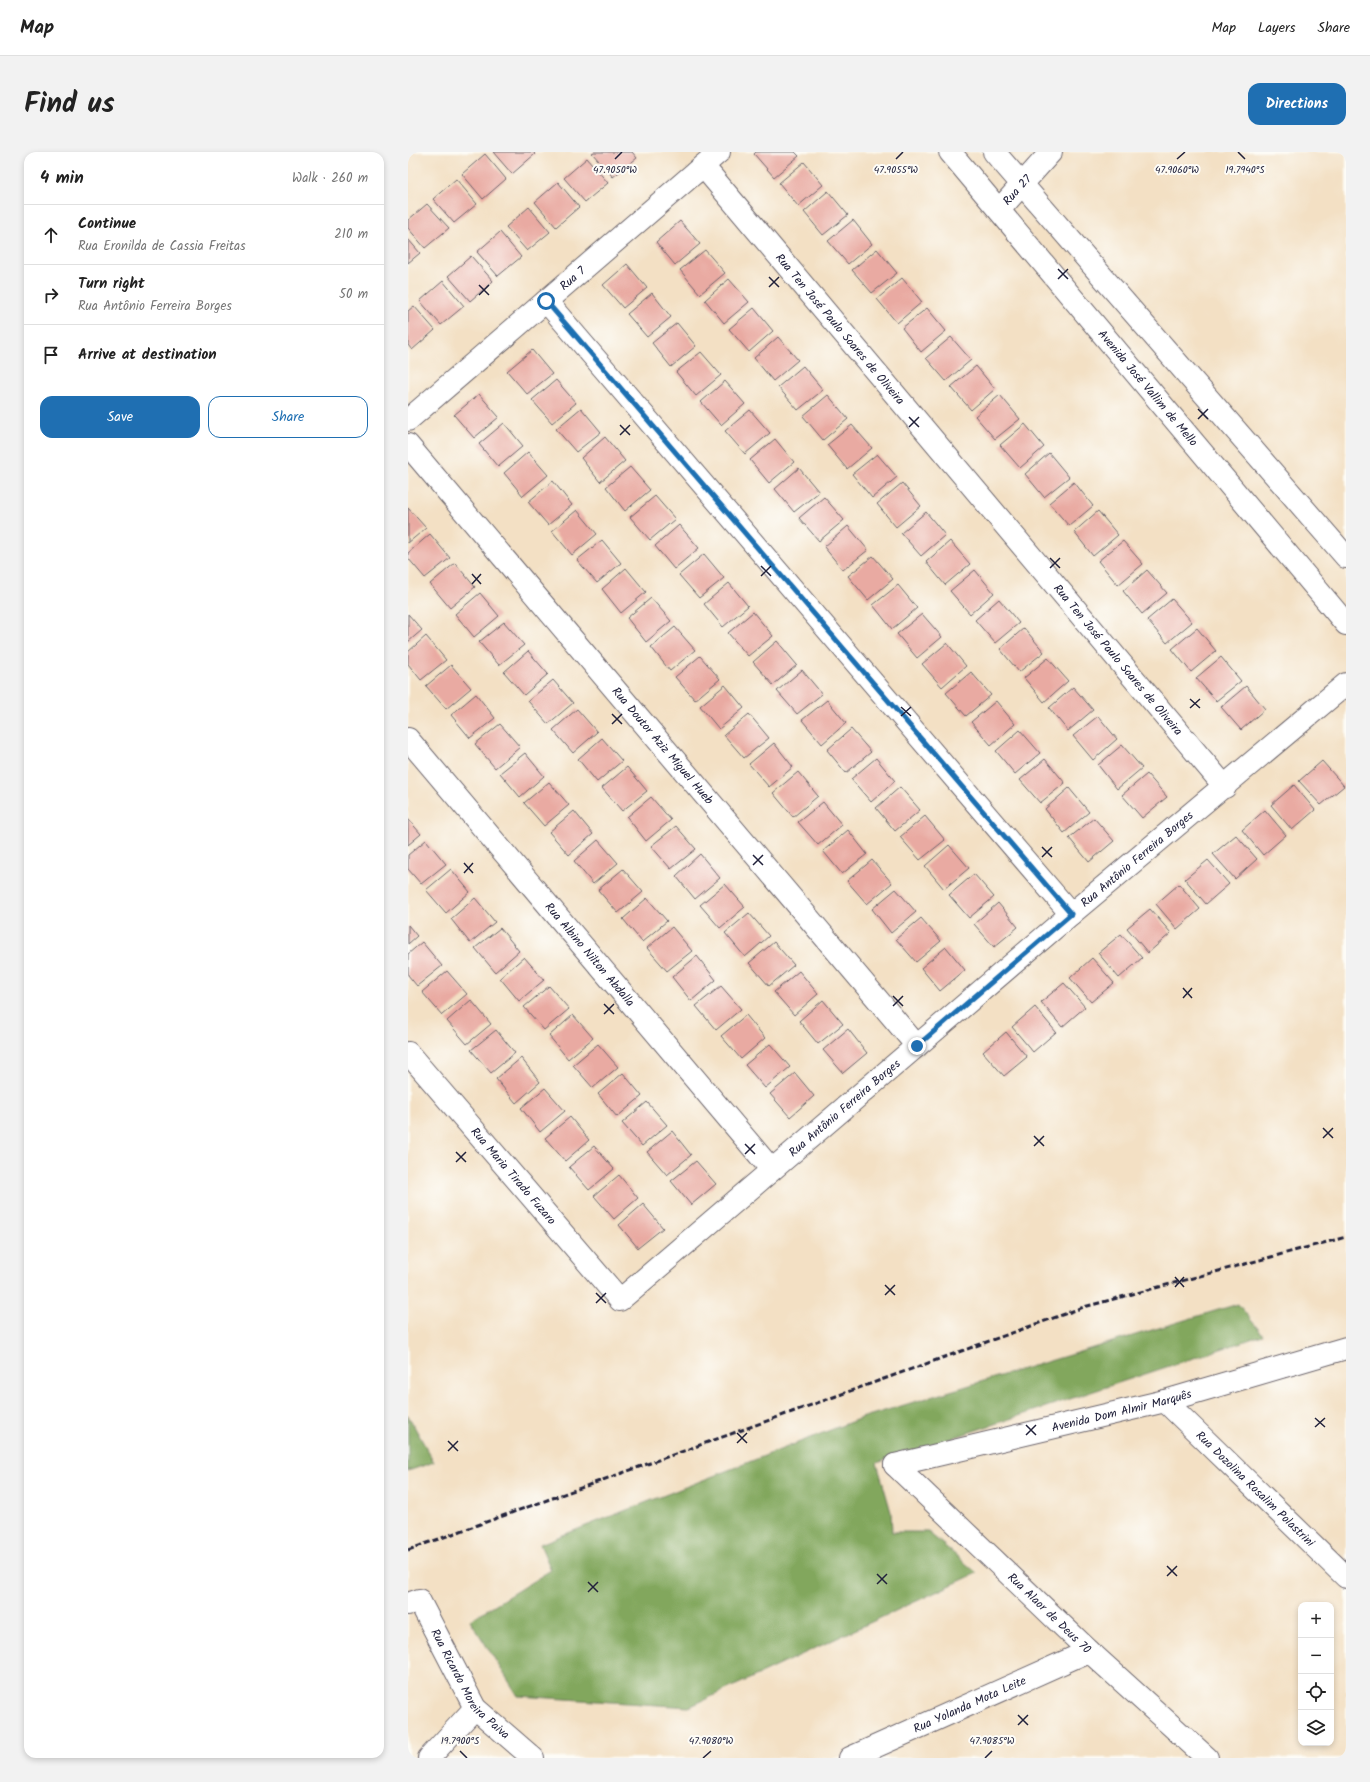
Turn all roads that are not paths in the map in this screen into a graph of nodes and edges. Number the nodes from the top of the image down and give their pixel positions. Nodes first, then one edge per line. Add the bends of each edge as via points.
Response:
1 (950, 152) edge
2 (994, 152) edge
3 (1051, 152) edge
4 (711, 159) edge
5 (1022, 185) junction
6 (1000, 210) junction
7 (546, 301) junction
8 (408, 420) edge
9 (408, 445) edge
10 (1346, 557) edge
11 (1346, 624) edge
12 (1346, 684) edge
13 (408, 739) edge
14 (1225, 787) junction
15 (1071, 914) junction
16 (917, 1046) junction
17 (408, 1053) edge
18 (771, 1169) junction
19 (620, 1300) joint
20 (1346, 1348) edge
21 (1165, 1401) junction
22 (895, 1465) joint
23 (1346, 1577) edge
24 (414, 1602) edge
25 (1089, 1651) junction
26 (475, 1708) junction
27 (861, 1756) edge
28 (429, 1758) edge
29 (533, 1758) edge
30 (1207, 1758) edge

1 - 6 street, Avenida José Vallim de Mello
2 - 5 street
3 - 5 street, Rua 27
4 - 7 street, Rua 7
4 - 14 street, Rua Ten José Paulo Soares de Oliveira
5 - 6 street, Rua 27
5 - 10 street
6 - 11 street, Avenida José Vallim de Mello
7 - 8 street, Rua 7
7 - 15 street
9 - 16 street, Rua Doutor Aziz Miguel Hueb
12 - 14 street, Rua Antônio Ferreira Borges
13 - 18 street, Rua Albino Nilton Abdalla
14 - 15 street, Rua Antônio Ferreira Borges
15 - 16 street, Rua Antônio Ferreira Borges
16 - 18 street, Rua Antônio Ferreira Borges
17 - 19 street, Rua Maria Tirado Fuzaro
18 - 19 street, Rua Antônio Ferreira Borges
20 - 21 street, Avenida Dom Almir Marquês
21 - 22 street, Avenida Dom Almir Marquês
21 - 23 street, Rua Dozolina Rosalim Polastrini
22 - 25 street, Rua Alaor de Deus 70
24 - 26 street, Rua Ricardo Moreira Paiva
25 - 27 street, Rua Yolanda Mota Leite
25 - 30 street, Rua Alaor de Deus 70
26 - 28 street
26 - 29 street, Rua Ricardo Moreira Paiva

